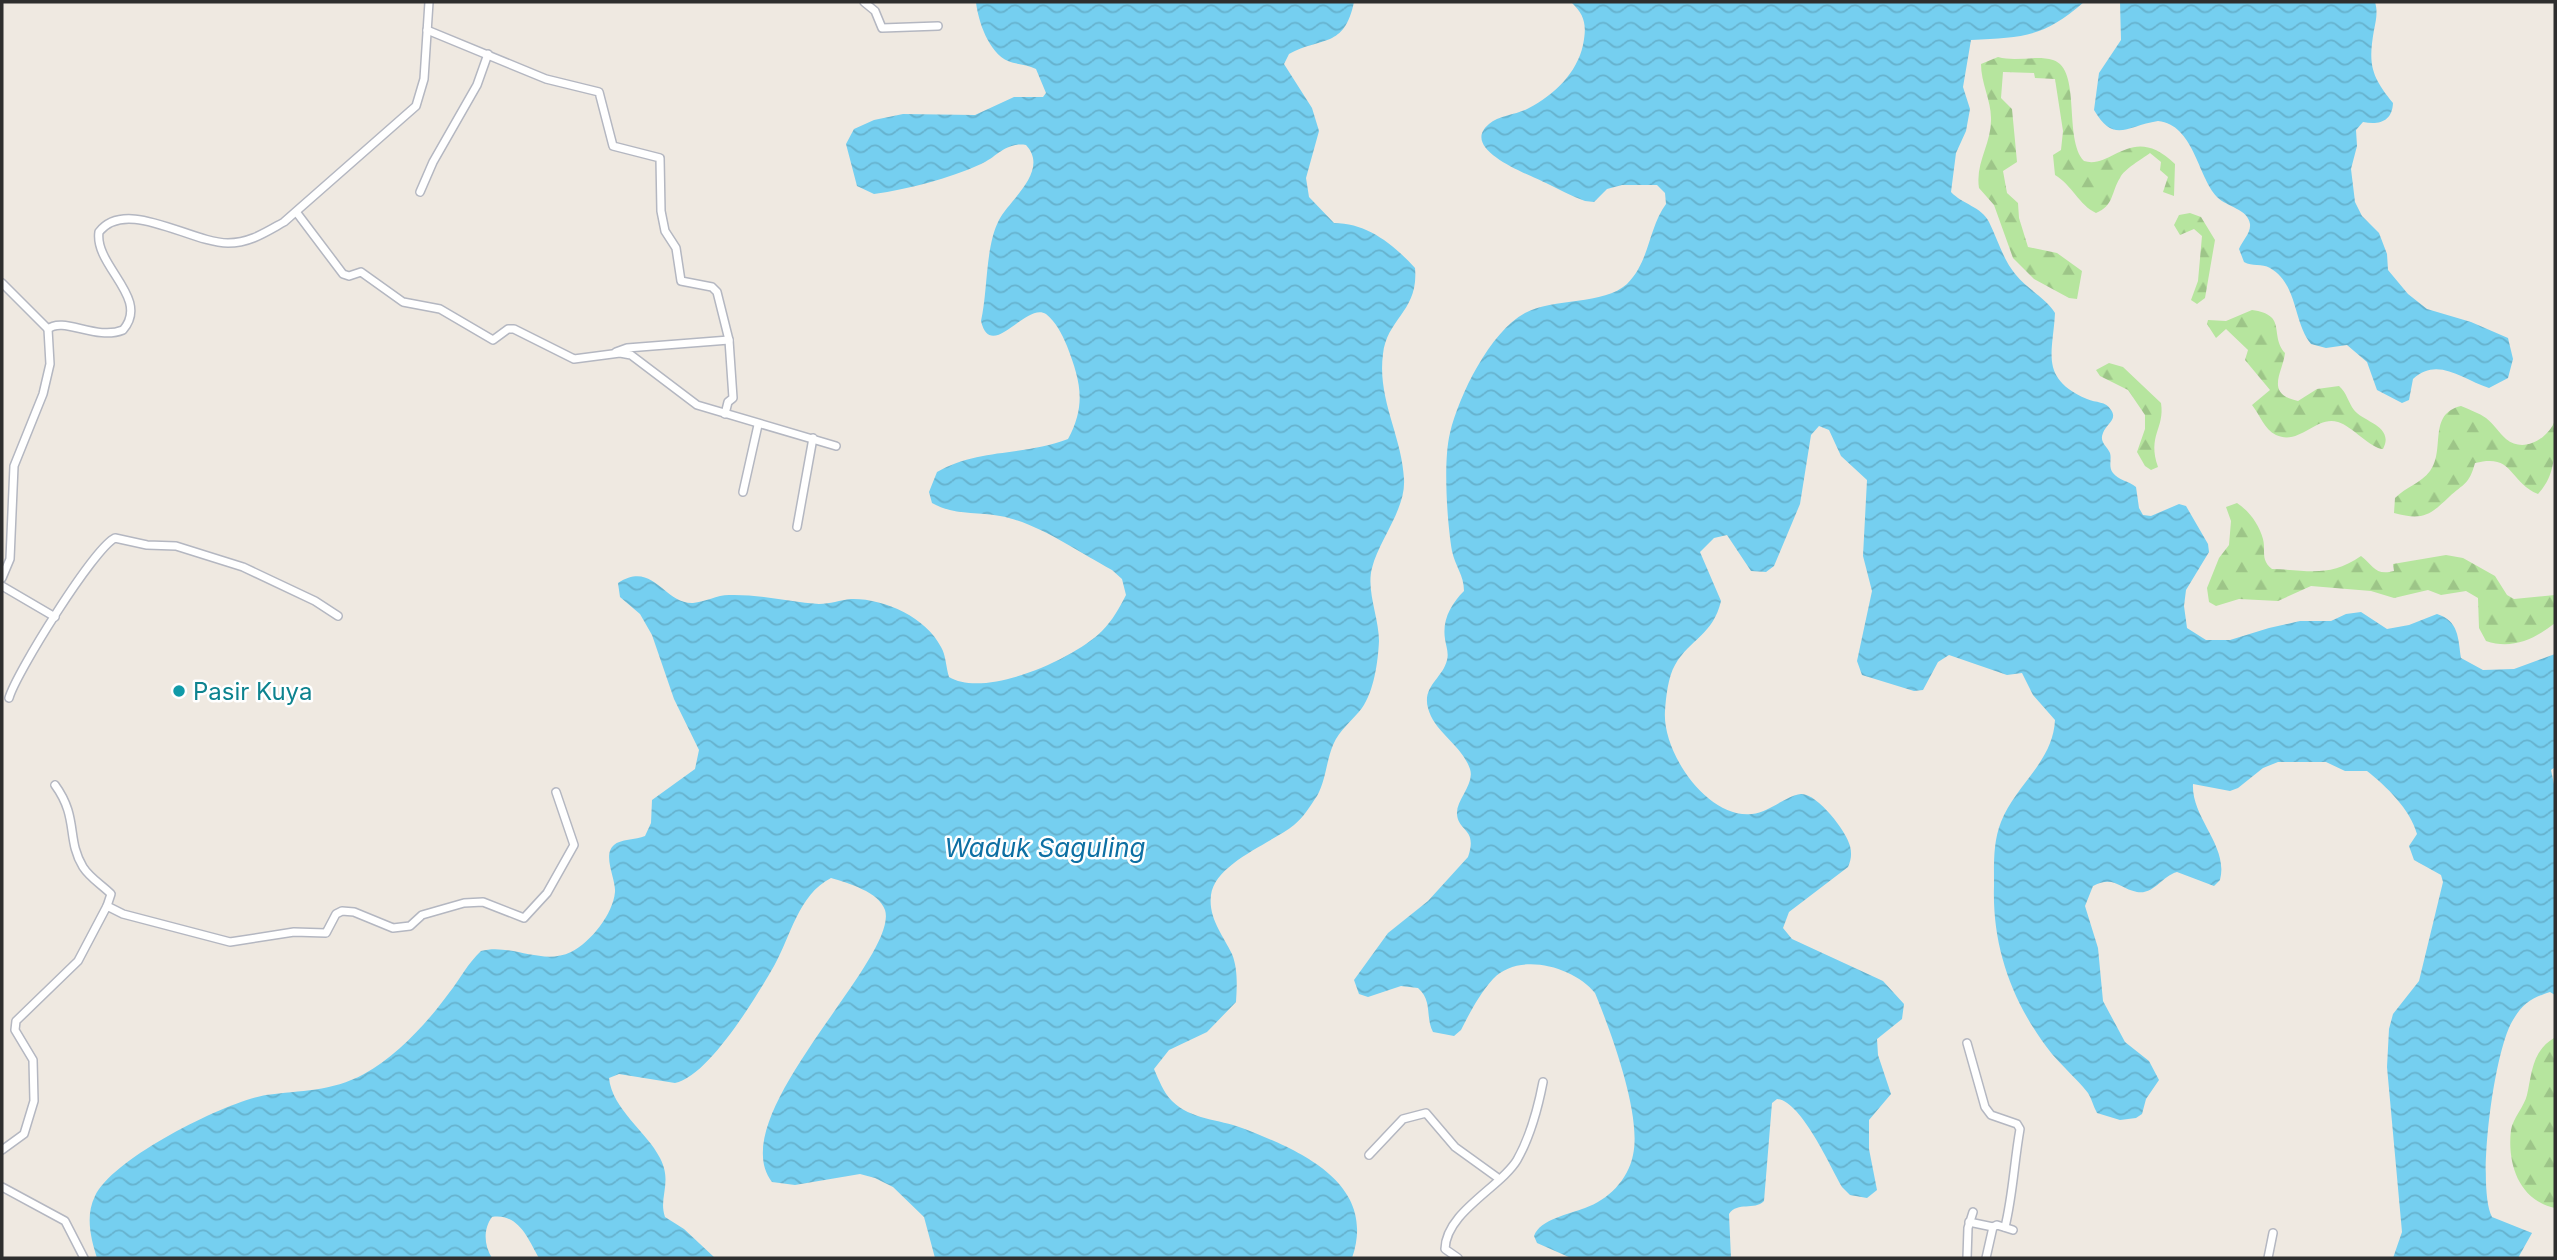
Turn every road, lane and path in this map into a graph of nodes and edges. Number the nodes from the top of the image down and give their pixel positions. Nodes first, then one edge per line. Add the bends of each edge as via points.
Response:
1 (429, 2) edge
2 (864, 2) edge
3 (938, 26) dead end
4 (427, 30) junction
5 (488, 54) junction
6 (420, 192) dead end
7 (297, 213) junction
8 (2, 283) edge
9 (48, 328) junction
10 (729, 340) junction
11 (614, 354) junction
12 (725, 414) junction
13 (758, 425) junction
14 (813, 438) junction
15 (836, 446) dead end
16 (743, 492) dead end
17 (797, 527) dead end
18 (2, 578) edge
19 (2, 586) edge
20 (338, 616) dead end
21 (55, 617) junction
22 (9, 698) dead end
23 (54, 785) dead end
24 (556, 792) dead end
25 (107, 906) junction
26 (1967, 1043) dead end
27 (1543, 1082) dead end
28 (2, 1150) edge
29 (1369, 1155) dead end
30 (1498, 1178) junction
31 (2, 1187) edge
32 (1973, 1212) dead end
33 (1969, 1222) junction
34 (1993, 1227) junction
35 (2005, 1227) junction
36 (2013, 1230) dead end
37 (2273, 1233) dead end
38 (84, 1258) edge
39 (1458, 1258) edge
40 (1967, 1258) edge
41 (1986, 1258) edge
42 (2268, 1258) edge

1 - 4 street
2 - 3 street via 875,11 882,28
4 - 5 street
4 - 7 street via 424,79 416,106
5 - 6 street via 477,85
5 - 10 street via 546,79 599,92 613,146 660,158 659,203 663,226 676,247 681,281 716,289
7 - 9 street via 264,234 237,243 200,238 145,220 108,223 99,232 98,246 129,299 128,324 105,335 62,324
7 - 11 street via 343,274 361,272 408,304 440,309 493,340 512,328 574,359
8 - 9 street
9 - 18 street via 50,364 14,466 9,559
10 - 11 street via 627,348
10 - 12 street via 733,394
11 - 12 street via 631,355 697,405
12 - 13 street
13 - 14 street
13 - 16 street
14 - 15 street
14 - 17 street
19 - 21 street
20 - 21 street via 243,567 176,546 115,538 96,557
21 - 22 street via 19,672
23 - 25 street via 71,813 75,850 82,865 111,894
24 - 25 street via 574,845 547,893 524,918 483,902 464,903 432,911 410,926 393,928 342,911 326,933 294,932 236,942
25 - 28 street via 78,961 16,1021 15,1030 33,1060 34,1101 24,1134
26 - 35 street via 1985,1107 1991,1115 2020,1129
27 - 30 street via 1516,1161
29 - 30 street via 1403,1119 1426,1113 1455,1147
30 - 39 street via 1448,1237 1445,1249
31 - 38 street via 65,1221
32 - 33 street
33 - 34 street
33 - 40 street
34 - 35 street
34 - 41 street
35 - 36 street
37 - 42 street

